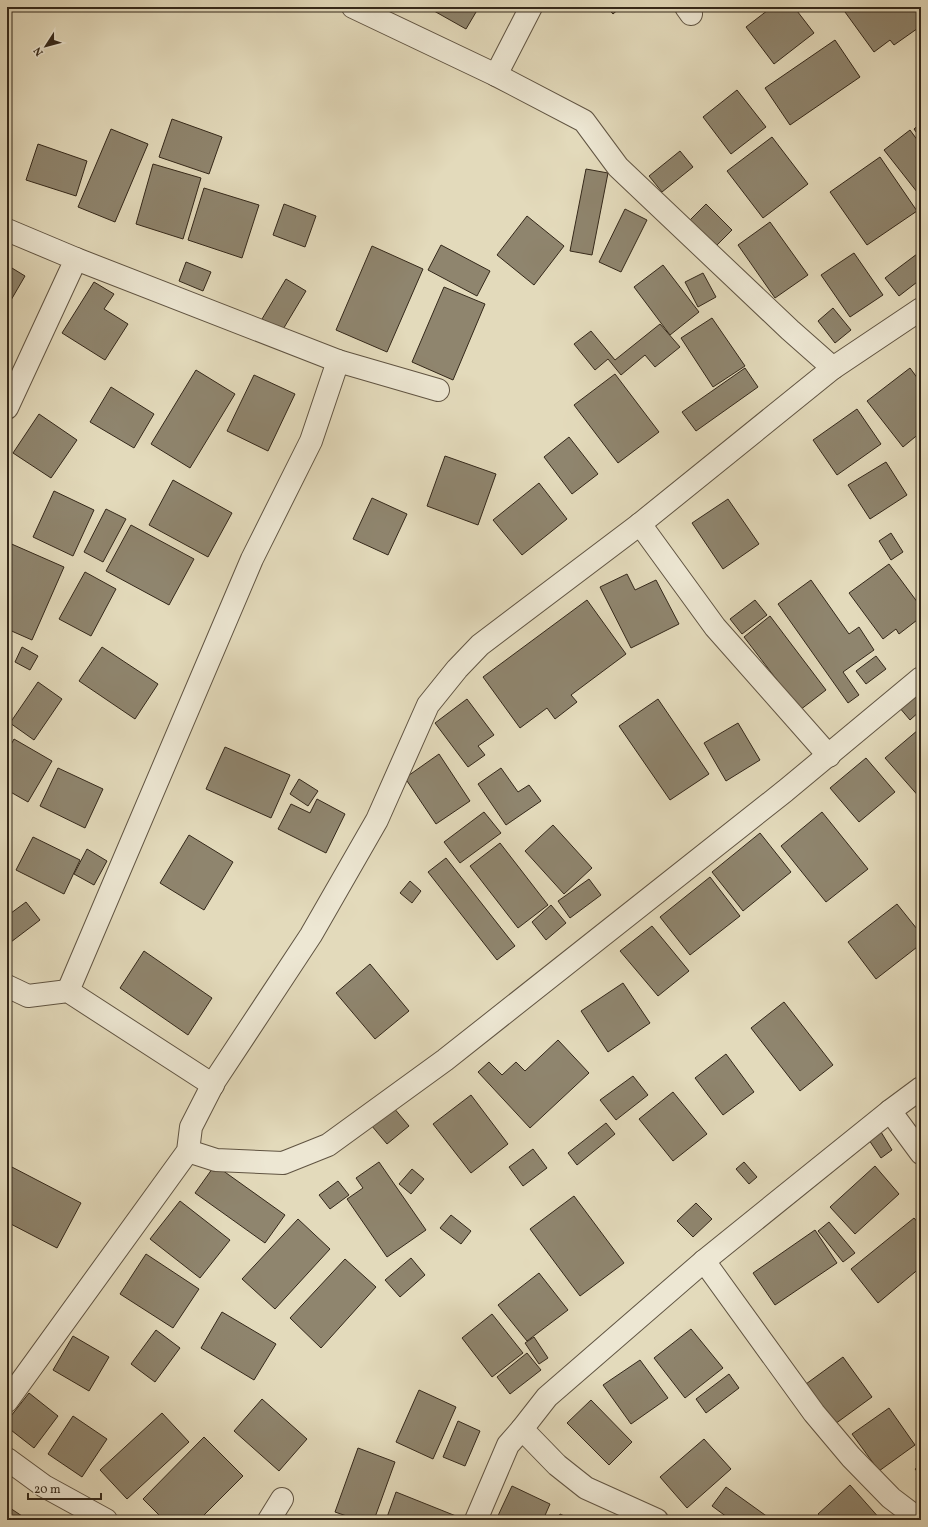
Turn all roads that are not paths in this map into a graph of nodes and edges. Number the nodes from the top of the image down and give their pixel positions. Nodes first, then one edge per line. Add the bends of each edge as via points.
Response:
1 (353, 7) edge
2 (531, 7) edge
3 (496, 75) junction
4 (7, 230) edge
5 (76, 259) junction
6 (921, 309) edge
7 (338, 361) junction
8 (833, 368) junction
9 (438, 390) dead end
10 (7, 408) edge
11 (640, 524) junction
12 (921, 678) edge
13 (829, 756) junction
14 (7, 986) edge
15 (68, 991) junction
16 (213, 1085) junction
17 (921, 1088) edge
18 (890, 1111) junction
19 (188, 1150) junction
20 (921, 1153) edge
21 (704, 1261) junction
22 (7, 1401) edge
23 (522, 1429) junction
24 (7, 1459) edge
25 (282, 1499) dead end
26 (106, 1520) edge
27 (269, 1520) edge
28 (476, 1520) edge
29 (657, 1520) edge
30 (920, 1520) edge

1 - 3 street
2 - 3 street
3 - 8 street via 584,121 618,167 784,325
4 - 5 street
5 - 7 street
5 - 10 street
6 - 8 street
7 - 9 street
7 - 15 street via 311,442 252,559
8 - 11 street
11 - 13 street via 714,627
11 - 16 street via 480,645 457,668 428,705 377,820 310,935
12 - 13 street
13 - 19 street via 445,1060 328,1145 283,1163 216,1160
14 - 15 street via 28,996
15 - 16 street
16 - 19 street via 191,1127
17 - 18 street
18 - 20 street
18 - 21 street
19 - 22 street
21 - 23 street via 547,1396
21 - 30 street via 814,1413 846,1452 891,1498
23 - 28 street via 508,1444
23 - 29 street via 557,1465 586,1488
24 - 26 street via 44,1486
25 - 27 street

